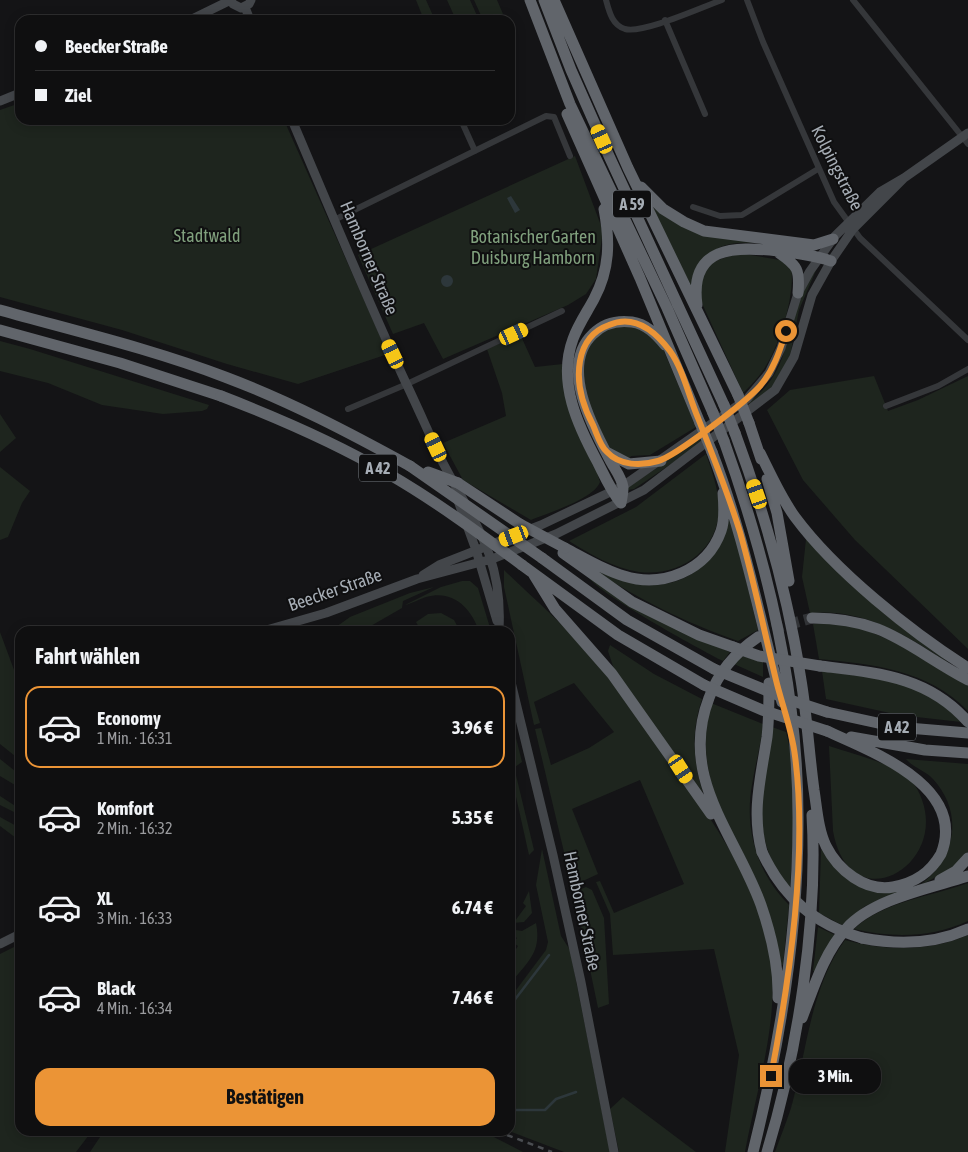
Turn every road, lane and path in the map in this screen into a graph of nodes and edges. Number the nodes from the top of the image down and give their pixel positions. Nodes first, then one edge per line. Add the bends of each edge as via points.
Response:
1 (231, 0) edge
2 (530, 0) edge
3 (544, 0) edge
4 (554, 0) edge
5 (606, 0) edge
6 (722, 0) edge
7 (747, 0) edge
8 (853, 0) edge
9 (211, 4) edge
10 (248, 4) edge
11 (197, 15) edge
12 (666, 20) junction
13 (556, 69) junction
14 (15, 95) edge
15 (0, 101) edge
16 (705, 114) dead end
17 (294, 125) edge
18 (463, 125) edge
19 (966, 138) edge
20 (474, 151) junction
21 (570, 156) dead end
22 (628, 168) junction
23 (818, 169) junction
24 (601, 193) junction
25 (693, 207) dead end
26 (334, 220) junction
27 (850, 225) junction
28 (832, 239) joint
29 (775, 251) junction
30 (822, 254) junction
31 (798, 294) junction
32 (0, 310) edge
33 (562, 311) dead end
34 (698, 312) junction
35 (0, 330) edge
36 (968, 340) edge
37 (672, 354) junction
38 (968, 369) edge
39 (407, 384) junction
40 (886, 406) dead end
41 (348, 409) dead end
42 (605, 451) junction
43 (760, 453) junction
44 (660, 461) junction
45 (443, 462) junction
46 (410, 466) junction
47 (723, 482) junction
48 (623, 486) junction
49 (612, 491) junction
50 (621, 503) junction
51 (488, 546) junction
52 (562, 549) junction
53 (476, 550) junction
54 (492, 559) junction
55 (480, 563) junction
56 (534, 575) junction
57 (416, 579) junction
58 (812, 618) tunnel mouth
59 (280, 626) edge
60 (499, 626) edge
61 (500, 626) edge
62 (758, 637) tunnel mouth
63 (795, 644) junction
64 (769, 649) junction
65 (968, 668) edge
66 (968, 680) edge
67 (515, 699) edge
68 (968, 722) edge
69 (827, 731) junction
70 (968, 734) edge
71 (809, 751) junction
72 (968, 753) edge
73 (795, 755) junction
74 (725, 834) junction
75 (968, 858) edge
76 (968, 876) edge
77 (924, 890) junction
78 (968, 929) edge
79 (15, 936) edge
80 (0, 943) edge
81 (778, 1041) junction
82 (792, 1045) junction
83 (614, 1152) edge
84 (753, 1152) edge
85 (767, 1152) edge

1 - 9 street
1 - 10 street via 237,7
2 - 13 highway, A 59
3 - 63 highway, A 59, bridge via 594,122 736,433 767,522
4 - 22 highway
5 - 12 street via 614,20 624,28 646,28
6 - 12 street
7 - 23 street, Kolpingstraße
8 - 19 street
9 - 11 street
12 - 16 street
13 - 24 highway via 563,103
13 - 73 highway, A 59, bridge via 724,441 752,523 770,592 787,681
14 - 15 street
17 - 26 street, Hamborner Straße
18 - 20 street
19 - 27 street, Beecker Straße via 880,192
20 - 21 street via 550,115 554,117
20 - 26 street
22 - 30 highway via 646,193 663,209 697,228
22 - 34 highway
23 - 25 street via 742,214 720,216
23 - 27 street, Kolpingstraße
24 - 37 highway
24 - 49 highway via 608,230 607,266 596,296 573,340 567,382 576,419
26 - 39 street, Hamborner Straße
27 - 28 street, Beecker Straße
27 - 30 street, Beecker Straße
27 - 36 street, Kolpingstraße
28 - 30 highway
29 - 30 highway
29 - 31 highway via 796,267
29 - 34 highway via 741,248 716,255 704,265 698,277 695,292
30 - 31 street, Beecker Straße
30 - 50 street, Beecker Straße via 794,357 774,390 704,446
31 - 44 street, Beecker Straße via 781,348 762,384 747,399
32 - 46 highway, A 42 via 119,342 224,377 360,438
33 - 39 street
34 - 43 highway, bridge via 738,395
35 - 56 highway, A 42, bridge via 120,363 221,396 294,426 387,473 439,506
37 - 42 highway via 651,329 636,323 613,323 591,336 584,346 579,382 586,413
37 - 47 highway, bridge
38 - 40 street via 938,386
39 - 41 street
39 - 45 street, Hamborner Straße
42 - 44 highway via 629,464
42 - 48 highway
43 - 63 highway via 777,513 797,630
43 - 65 highway via 794,516 843,570
44 - 48 street, Beecker Straße
45 - 51 street, Hamborner Straße
45 - 53 street, Hamborner Straße
46 - 52 highway, bridge via 458,483
46 - 70 highway, A 42, bridge via 627,620 714,669 826,712 896,727
47 - 52 highway via 724,516 716,543 707,556 677,576 659,580 624,576
47 - 64 highway
48 - 49 street, Beecker Straße
48 - 50 highway
49 - 50 highway
49 - 51 street, Beecker Straße
50 - 54 street, Beecker Straße via 556,534
51 - 53 street, Beecker Straße
51 - 54 street, Hamborner Straße
52 - 68 highway, bridge via 632,602 692,632 759,656 860,670 915,683 944,699
53 - 55 street, Hamborner Straße
53 - 57 street, Beecker Straße via 439,565
54 - 55 street, Beecker Straße
54 - 61 street, Hamborner Straße
55 - 57 street, Beecker Straße
55 - 60 street, Hamborner Straße
56 - 69 highway, A 42, bridge via 618,635 704,685 762,710
56 - 74 highway via 555,609 612,674
57 - 59 street, Beecker Straße via 326,613
58 - 66 highway via 840,618 892,634
62 - 74 highway via 729,663 714,684 700,727 703,776
63 - 71 highway, A 59
64 - 73 highway
64 - 78 highway, bridge via 767,736 757,788 756,816 762,852 772,872 798,906 829,925 862,938 923,942
67 - 83 street, Hamborner Straße via 553,855
69 - 71 highway via 900,766 925,780 935,791 942,802 948,828 943,851 922,877 905,885 887,888 866,884 851,876 832,854 822,834
69 - 72 highway, A 42 via 872,742
71 - 82 highway, A 59 via 813,821 810,916
73 - 81 highway, A 59 via 797,867
74 - 81 highway via 758,897 772,945 778,982
75 - 77 highway via 956,871
76 - 77 highway
77 - 82 highway via 871,910 847,928 829,953
79 - 80 street
81 - 84 highway, A 59
82 - 85 highway, A 59

